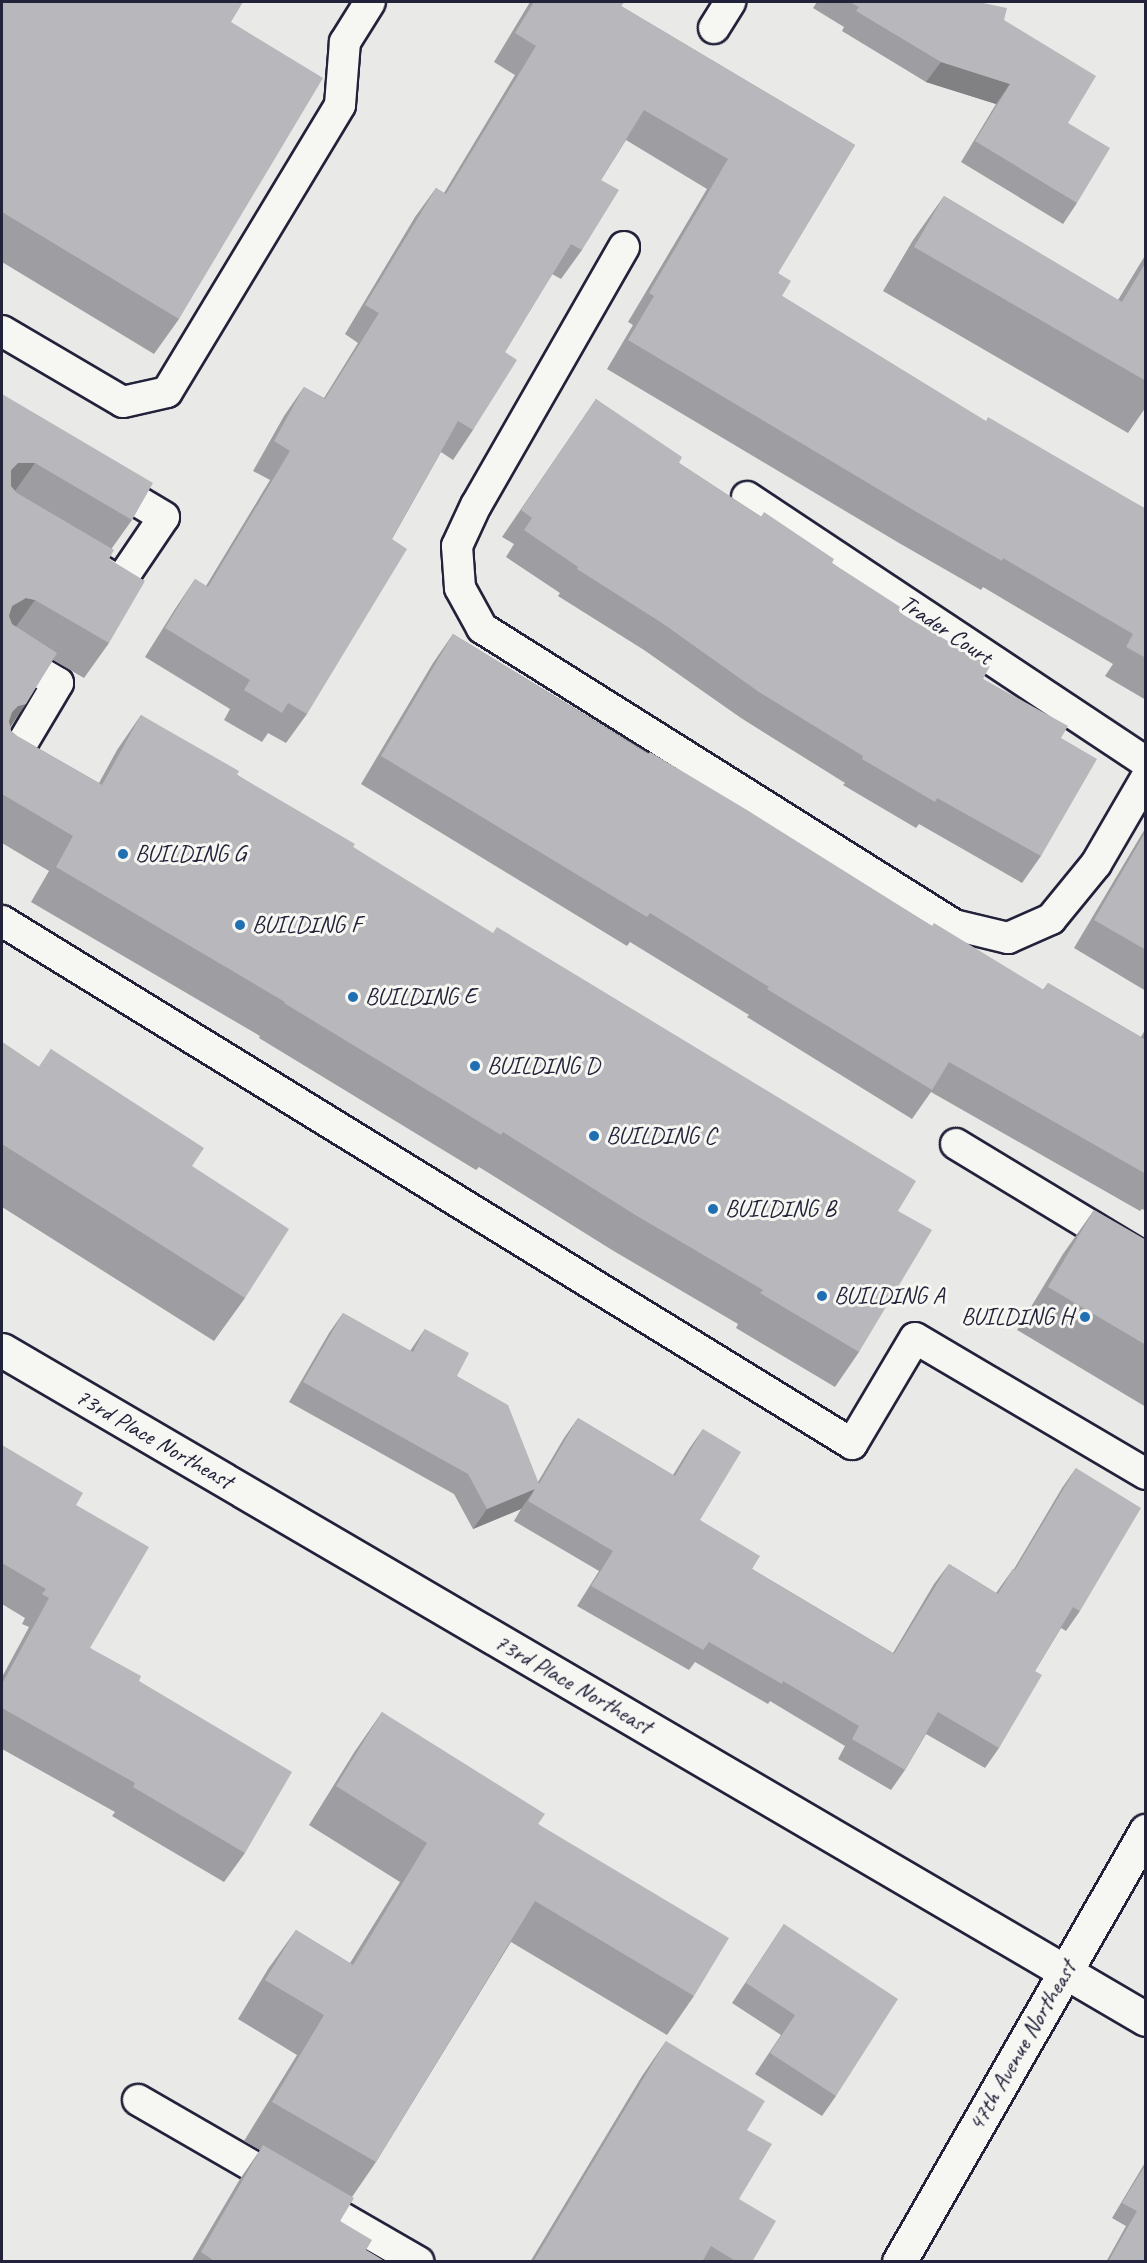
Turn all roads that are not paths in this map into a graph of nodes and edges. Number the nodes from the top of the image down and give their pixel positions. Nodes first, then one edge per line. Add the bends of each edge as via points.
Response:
1 (370, 2) edge
2 (730, 2) edge
3 (714, 28) dead end
4 (624, 247) dead end
5 (2, 331) edge
6 (83, 468) edge
7 (747, 497) dead end
8 (71, 553) edge
9 (2, 650) edge
10 (2, 756) edge
11 (1146, 762) edge
12 (1146, 778) edge
13 (2, 921) edge
14 (956, 1144) dead end
15 (1146, 1259) edge
16 (2, 1350) edge
17 (1146, 1474) edge
18 (1146, 1831) edge
19 (1065, 1972) junction
20 (1146, 2019) edge
21 (138, 2100) dead end
22 (419, 2262) edge
23 (899, 2262) edge

1 - 5 lane via 345,42 340,105 167,392 123,402
2 - 3 lane
4 - 12 lane via 457,546 460,588 482,628 954,925 1008,938 1051,919 1096,864
6 - 8 lane via 164,517 120,582
7 - 11 lane, Trader Court
9 - 10 lane via 58,684 11,762
13 - 17 lane via 852,1444 915,1338
14 - 15 lane
16 - 19 street, 73rd Place Northeast
18 - 19 street, 47th Avenue Northeast
19 - 20 street, 73rd Place Northeast
19 - 23 street, 47th Avenue Northeast
21 - 22 lane

